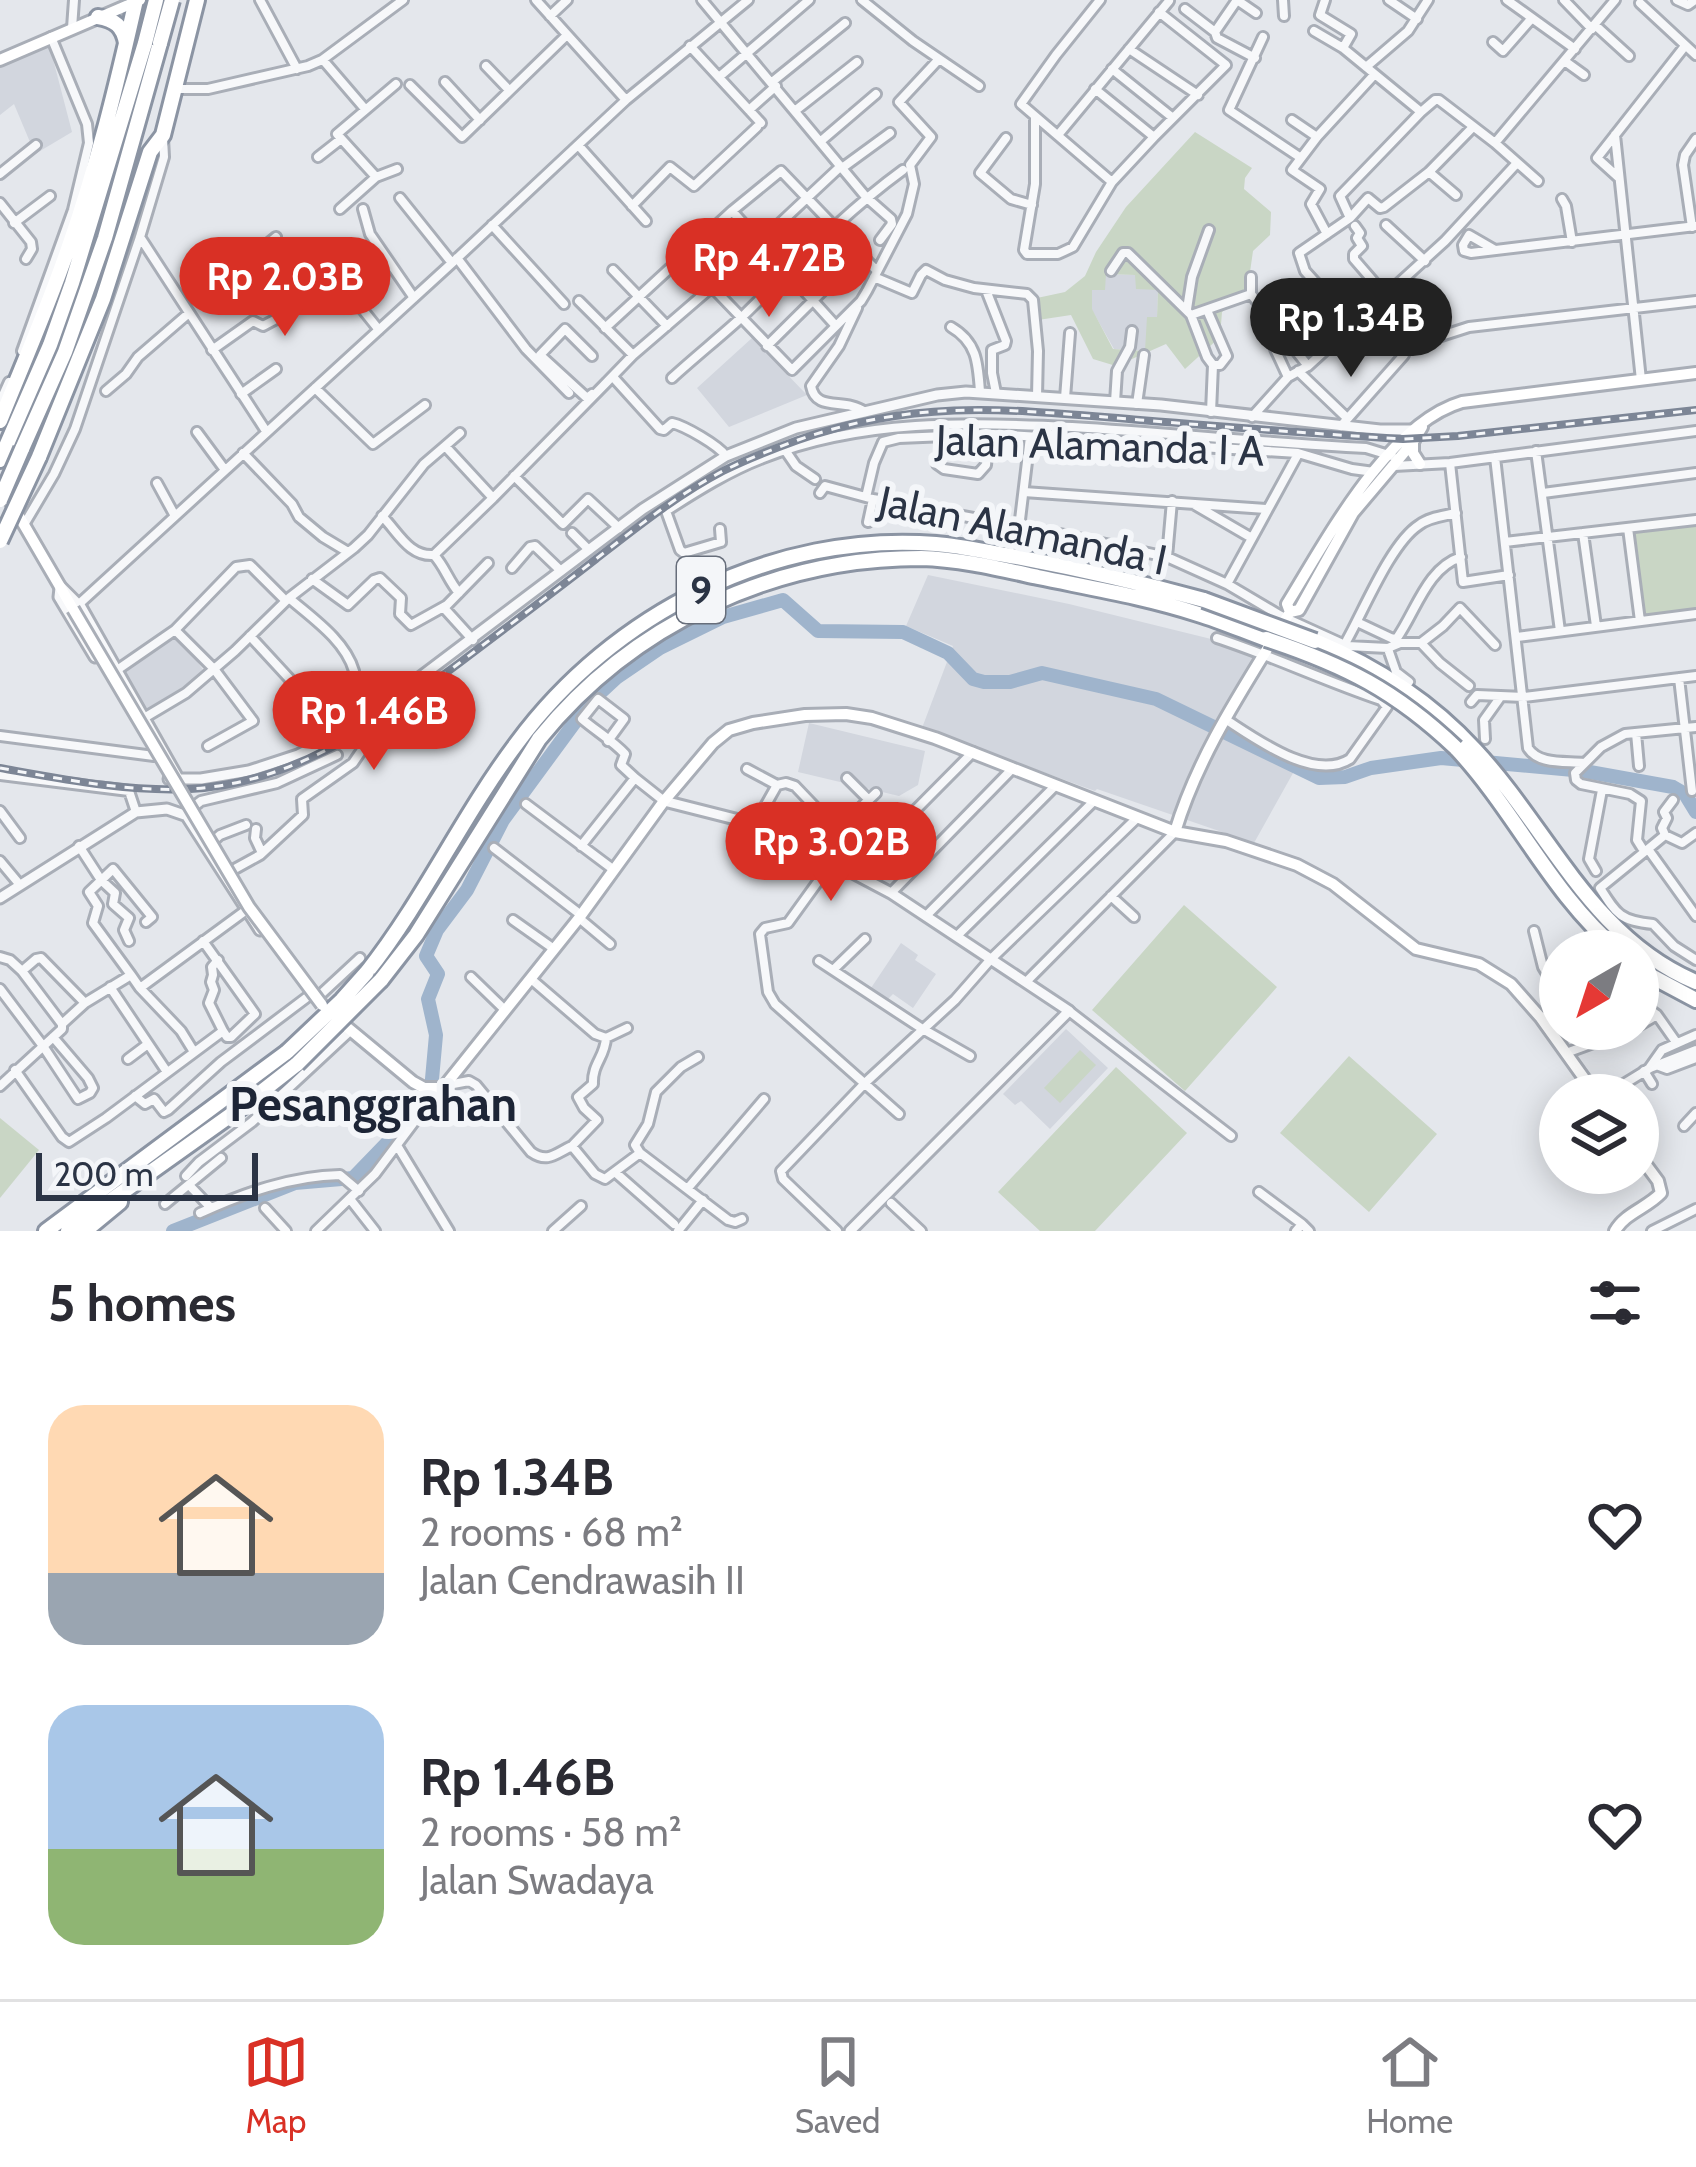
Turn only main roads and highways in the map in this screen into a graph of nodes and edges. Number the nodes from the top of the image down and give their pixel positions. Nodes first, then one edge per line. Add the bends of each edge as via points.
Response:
1 (156, 0) edge
2 (172, 0) edge
3 (197, 0) edge
4 (137, 1) edge
5 (109, 9) edge
6 (127, 41) junction
7 (153, 43) junction
8 (184, 53) junction
9 (0, 60) edge
10 (1696, 373) edge
11 (0, 421) edge
12 (1416, 435) junction
13 (15, 445) junction
14 (0, 460) edge
15 (1393, 460) junction
16 (1419, 465) road end
17 (0, 484) edge
18 (0, 500) edge
19 (0, 541) edge
20 (1288, 615) junction
21 (1498, 788) junction
22 (1174, 832) junction
23 (1598, 930) edge
24 (1659, 980) edge
25 (1696, 982) edge
26 (1696, 1000) edge
27 (292, 1058) junction
28 (1581, 1074) edge
29 (149, 1174) junction
30 (1659, 1186) edge
31 (46, 1231) edge
32 (68, 1231) edge
33 (85, 1231) edge
34 (1615, 1231) edge

1 - 7 highway, bridge
2 - 7 highway, bridge
3 - 8 highway
4 - 5 main road
4 - 6 highway
5 - 6 highway
5 - 9 main road
6 - 8 highway via 157,18 177,27
6 - 11 highway via 68,250
7 - 13 highway via 105,238 65,352
8 - 19 highway, bridge via 104,299
10 - 12 main road via 1462,402
12 - 15 main road
12 - 16 main road
13 - 14 highway
13 - 18 highway, bridge
15 - 20 main road via 1299,610
15 - 20 main road via 1341,514
17 - 22 main road, bridge via 237,888 319,1001 436,1088 506,1011 664,800 720,736 739,727 774,718 872,718
20 - 22 main road via 1196,771
21 - 23 highway, 9 via 1564,895
21 - 25 highway, 9 via 1604,917
21 - 27 highway, 9, bridge via 1442,717 1328,646 1042,562 938,544 804,554 702,590 630,631 550,701 399,932
22 - 28 main road via 1297,865 1416,949 1493,971
24 - 26 highway
27 - 29 highway, 9
27 - 31 highway, 9
29 - 32 highway
29 - 33 highway
30 - 34 main road via 1654,1201

